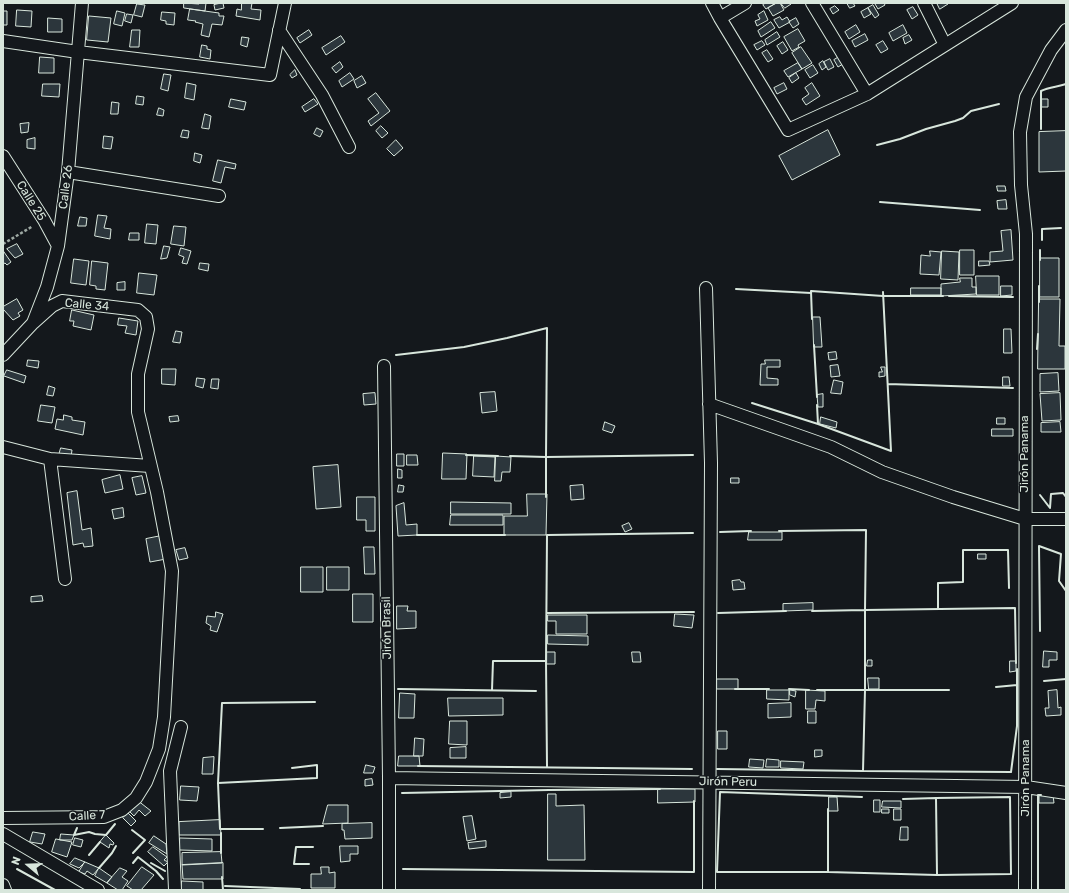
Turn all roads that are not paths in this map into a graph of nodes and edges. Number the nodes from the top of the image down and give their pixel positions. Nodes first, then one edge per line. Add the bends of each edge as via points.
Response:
1 (82, 3) edge
2 (285, 3) edge
3 (712, 3) edge
4 (745, 3) edge
5 (812, 3) edge
6 (924, 3) edge
7 (1012, 3) edge
8 (720, 18) junction
9 (279, 30) junction
10 (1066, 30) edge
11 (3, 42) edge
12 (945, 45) junction
13 (78, 52) junction
14 (866, 94) junction
15 (349, 147) dead end
16 (3, 156) edge
17 (68, 172) junction
18 (219, 196) dead end
19 (58, 246) junction
20 (706, 288) dead end
21 (146, 317) joint
22 (33, 323) junction
23 (3, 355) edge
24 (384, 366) dead end
25 (709, 404) junction
26 (3, 447) edge
27 (50, 459) junction
28 (150, 466) junction
29 (1025, 519) junction
30 (1066, 519) edge
31 (65, 578) dead end
32 (181, 727) dead end
33 (170, 771) junction
34 (149, 772) junction
35 (389, 778) junction
36 (710, 782) junction
37 (1026, 787) junction
38 (1066, 793) edge
39 (3, 818) edge
40 (3, 834) edge
41 (3, 885) edge
42 (5, 890) edge
43 (98, 890) edge
44 (175, 890) edge
45 (389, 890) edge
46 (709, 890) edge
47 (1025, 890) edge

1 - 13 street, Calle 26
2 - 9 street
3 - 8 street
4 - 8 street
5 - 14 street
6 - 12 street
7 - 12 street
8 - 14 street via 788,130
9 - 13 street via 270,75
9 - 15 street via 322,95
10 - 29 street, Jirón Panama via 1051,50 1026,97 1020,132 1021,185 1026,234
11 - 13 street
12 - 14 street
13 - 17 street, Calle 26
16 - 19 street, Calle 25
17 - 18 street
17 - 19 street, Calle 26
19 - 22 street, Calle 26 via 47,287
20 - 25 street
21 - 22 street, Calle 34 via 138,310 62,301 52,306
21 - 28 street, Calle 7 via 148,329 138,374 138,412
22 - 23 street, Calle 26
24 - 35 street, Jirón Brasil
25 - 29 street via 831,447 882,472
25 - 36 street
26 - 27 street
27 - 28 street
27 - 31 street
28 - 34 street, Calle 7 via 172,571 164,717 159,750
29 - 30 street
29 - 37 street, Jirón Panama
32 - 33 street
33 - 34 street
33 - 44 street
34 - 39 street, Calle 7 via 136,798 122,810 104,817
35 - 36 street, Jirón Peru
35 - 45 street, Jirón Brasil
36 - 37 street, Jirón Peru
36 - 46 street
37 - 38 street, Jirón Peru
37 - 47 street, Jirón Panama
40 - 43 street
41 - 42 street

